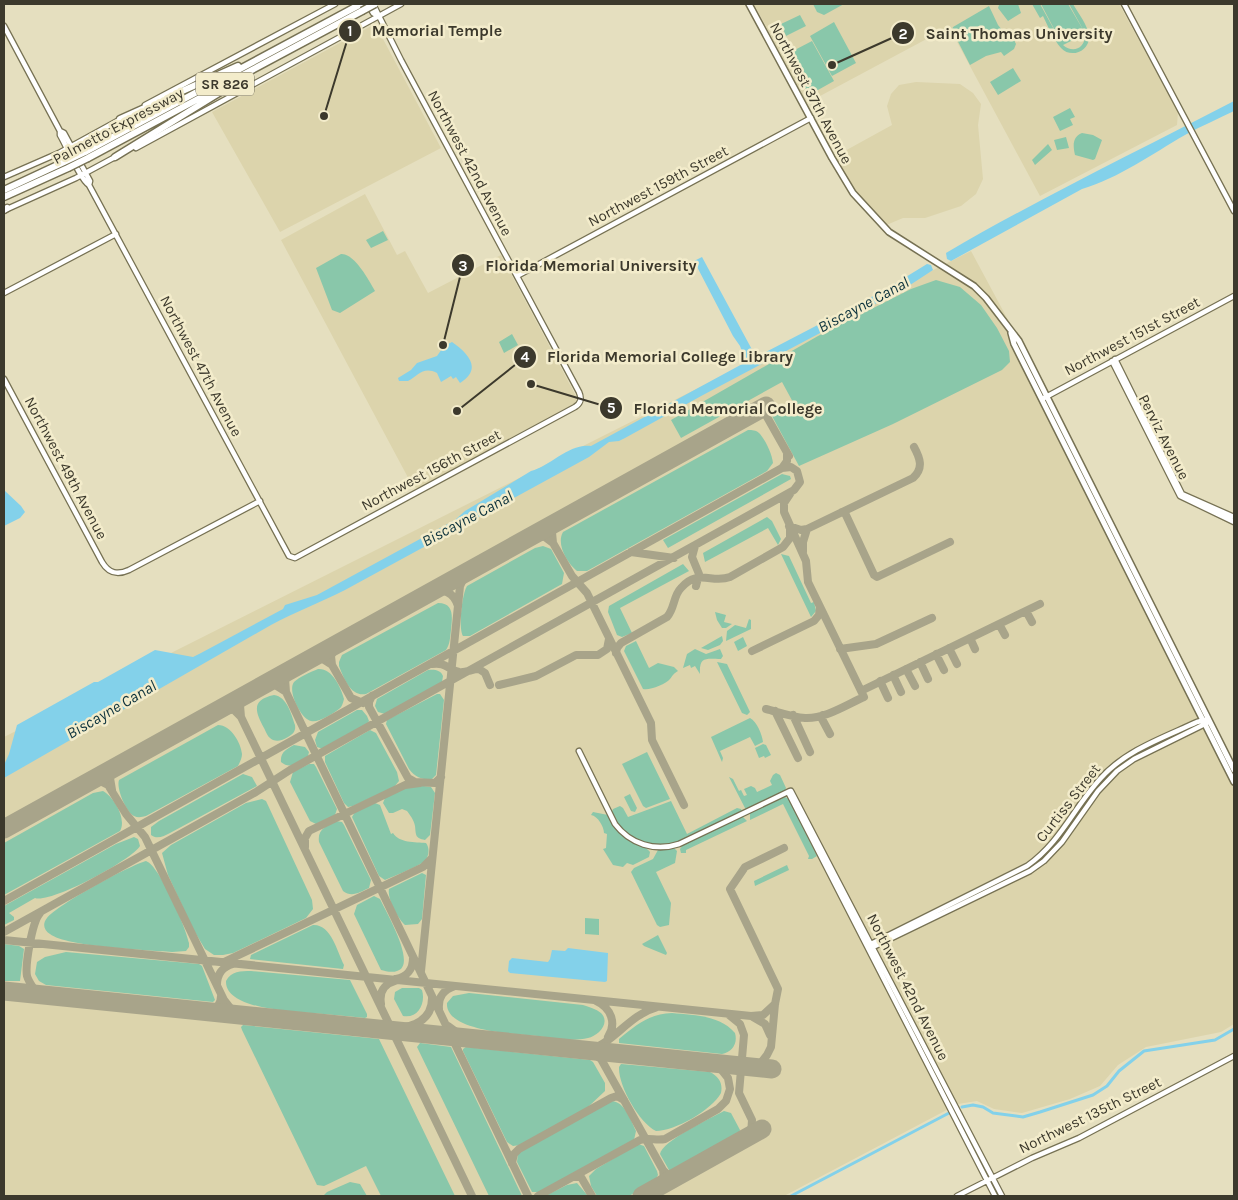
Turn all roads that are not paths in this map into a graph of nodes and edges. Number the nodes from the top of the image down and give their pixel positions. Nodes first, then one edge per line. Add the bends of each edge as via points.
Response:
1 (335, 4) edge
2 (368, 4) edge
3 (374, 4) edge
4 (401, 4) edge
5 (749, 4) edge
6 (1124, 4) edge
7 (361, 7) edge
8 (378, 16) junction
9 (4, 26) edge
10 (262, 57) junction
11 (270, 60) junction
12 (811, 118) junction
13 (120, 120) junction
14 (70, 148) junction
15 (86, 155) junction
16 (115, 157) junction
17 (66, 165) junction
18 (83, 174) junction
19 (4, 177) edge
20 (4, 190) edge
21 (4, 197) edge
22 (5, 210) edge
23 (1234, 211) edge
24 (108, 221) junction
25 (116, 234) junction
26 (106, 239) junction
27 (517, 276) junction
28 (4, 293) edge
29 (1234, 296) edge
30 (1113, 360) junction
31 (4, 379) edge
32 (1044, 398) junction
33 (580, 402) joint
34 (260, 501) junction
35 (1234, 517) edge
36 (1234, 522) edge
37 (292, 558) joint
38 (1206, 721) junction
39 (579, 751) dead end
40 (1127, 757) junction
41 (1124, 765) junction
42 (1234, 770) edge
43 (1234, 782) edge
44 (1052, 849) junction
45 (870, 947) junction
46 (1234, 1056) edge
47 (990, 1179) junction
48 (957, 1196) edge
49 (995, 1196) edge
50 (1002, 1196) edge

1 - 13 street
2 - 8 street, Northwest 42nd Avenue
3 - 7 highway, Palmetto Expressway / SR 826, bridge
3 - 8 street, Northwest 42nd Avenue
4 - 8 street
5 - 12 main road, Northwest 37th Avenue
6 - 23 street
7 - 10 highway, Palmetto Expressway / SR 826
7 - 11 highway, Palmetto Expressway / SR 826
8 - 16 street
8 - 27 street, Northwest 42nd Avenue
9 - 14 street, Northwest 47th Avenue via 60,135
10 - 13 highway
10 - 15 highway, Palmetto Expressway / SR 826
11 - 15 highway, Palmetto Expressway / SR 826
11 - 16 highway
12 - 27 street, Northwest 159th Street
12 - 32 main road, Northwest 37th Avenue via 853,193 889,232 974,286 986,298 1010,330 1014,344
13 - 14 street
14 - 18 street, Northwest 47th Avenue
14 - 19 street
15 - 17 highway, Palmetto Expressway / SR 826, bridge
16 - 18 street
17 - 20 highway, Palmetto Expressway / SR 826
17 - 21 highway, Palmetto Expressway / SR 826
18 - 22 street
18 - 24 street, Northwest 47th Avenue
24 - 25 street, Northwest 47th Avenue
24 - 26 street
25 - 26 street
25 - 34 street, Northwest 47th Avenue
26 - 28 street
27 - 33 street, Northwest 42nd Avenue via 580,394
29 - 30 street, Northwest 151st Street
30 - 32 street, Northwest 151st Street
30 - 35 street, Perviz Avenue via 1182,494
30 - 36 street, Perviz Avenue via 1180,496
31 - 34 street, Northwest 49th Avenue via 107,569 115,573 124,572
32 - 38 main road, Northwest 37th Avenue
33 - 37 street, Northwest 156th Street
34 - 37 street, Northwest 47th Avenue
38 - 40 street, Curtiss Street
38 - 41 street, Curtiss Street
38 - 42 main road
38 - 43 main road
39 - 45 street, Northwest 42nd Avenue via 618,828 631,839 654,847 682,843 790,791
40 - 41 street
40 - 44 street, Curtiss Street via 1096,783
41 - 44 street, Curtiss Street via 1101,787
44 - 45 street, Curtiss Street via 1021,870
45 - 47 street, Northwest 42nd Avenue
46 - 47 street, Northwest 135th Street via 1079,1138
47 - 48 street, Northwest 135th Street
47 - 49 street, Northwest 42nd Avenue
47 - 50 street, Northwest 42nd Avenue

